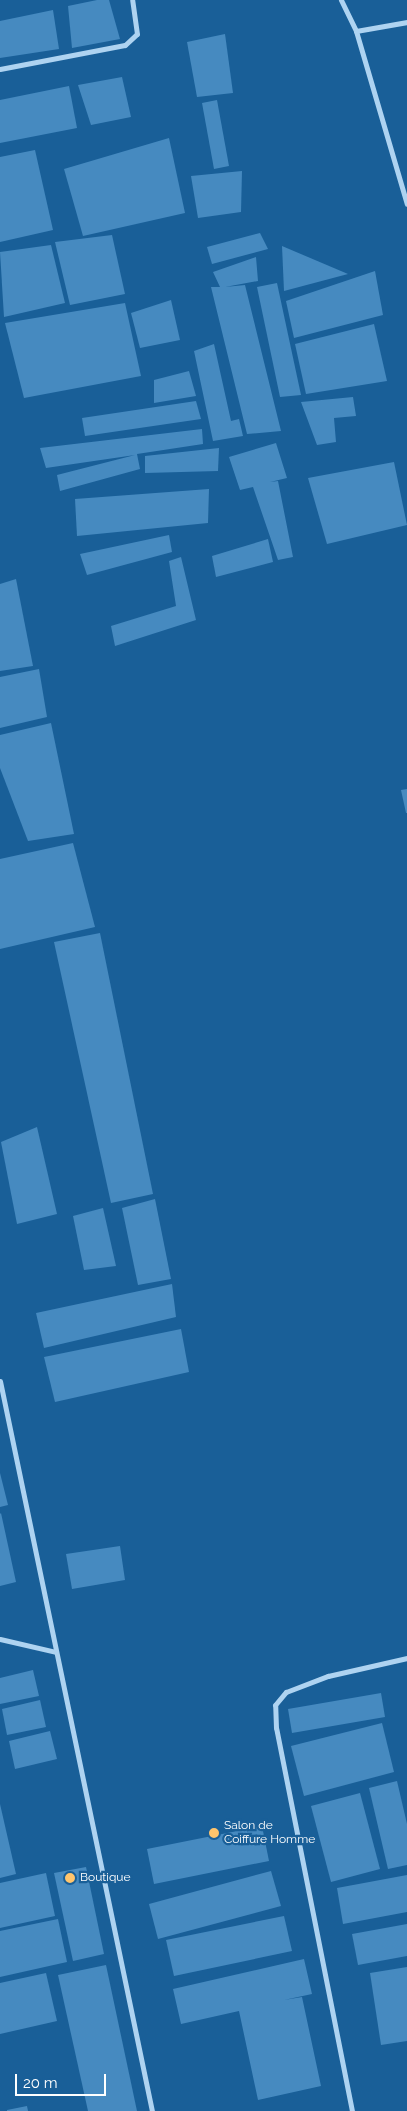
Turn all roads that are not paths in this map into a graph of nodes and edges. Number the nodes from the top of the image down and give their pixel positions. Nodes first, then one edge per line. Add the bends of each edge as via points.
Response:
1 (132, 0) edge
2 (341, 0) edge
3 (407, 22) edge
4 (356, 31) junction
5 (0, 69) edge
6 (407, 204) edge
7 (0, 1382) edge
8 (0, 1639) edge
9 (56, 1652) junction
10 (407, 1658) edge
11 (152, 2111) edge
12 (352, 2111) edge

1 - 5 street via 137,34 125,45
2 - 4 street
3 - 4 street
4 - 6 street
7 - 9 street
8 - 9 street
9 - 11 street
10 - 12 street via 328,1676 286,1692 275,1705 276,1728

